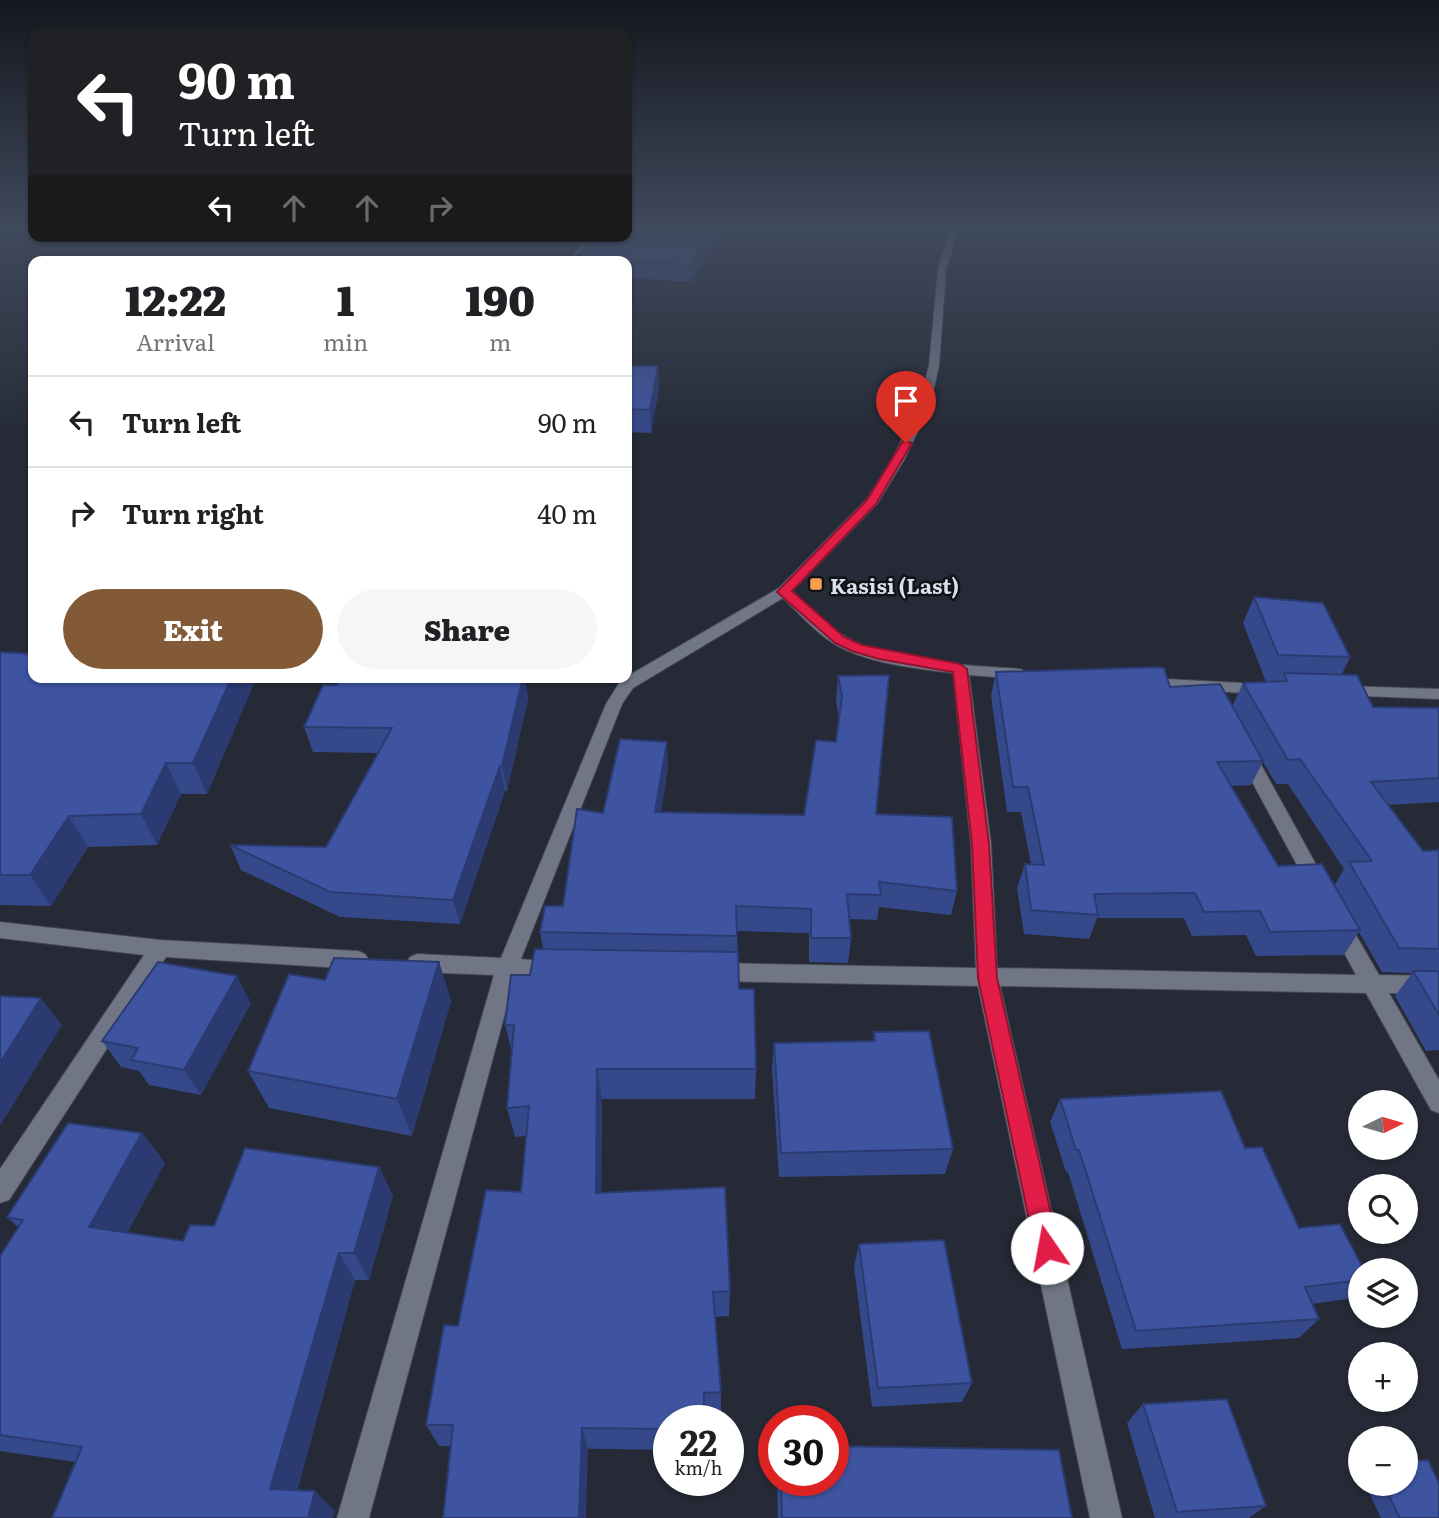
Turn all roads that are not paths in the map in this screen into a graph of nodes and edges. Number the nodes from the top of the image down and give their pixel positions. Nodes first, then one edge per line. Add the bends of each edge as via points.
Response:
1 (940, 299) edge
2 (784, 592) junction
3 (960, 669) junction
4 (1036, 675) edge
5 (1130, 682) edge
6 (1210, 688) junction
7 (1277, 690) edge
8 (1331, 691) edge
9 (1439, 694) edge
10 (1223, 711) edge
11 (1236, 735) edge
12 (0, 930) edge
13 (160, 948) junction
14 (507, 968) junction
15 (575, 970) edge
16 (699, 972) edge
17 (987, 978) junction
18 (1372, 984) junction
19 (1439, 985) edge
20 (1439, 1102) edge
21 (0, 1191) edge
22 (352, 1518) edge
23 (1106, 1518) edge

1 - 2 street via 934,366 923,409 898,460 872,502
2 - 3 street via 839,640 857,648
2 - 14 street via 622,690
3 - 4 street
3 - 17 street via 981,844
5 - 6 street
6 - 7 street
6 - 10 street
8 - 9 street
11 - 18 street
12 - 13 street
13 - 14 street
13 - 21 street
14 - 15 street
14 - 22 street
16 - 17 street
17 - 18 street
17 - 23 street
18 - 19 street
18 - 20 street

